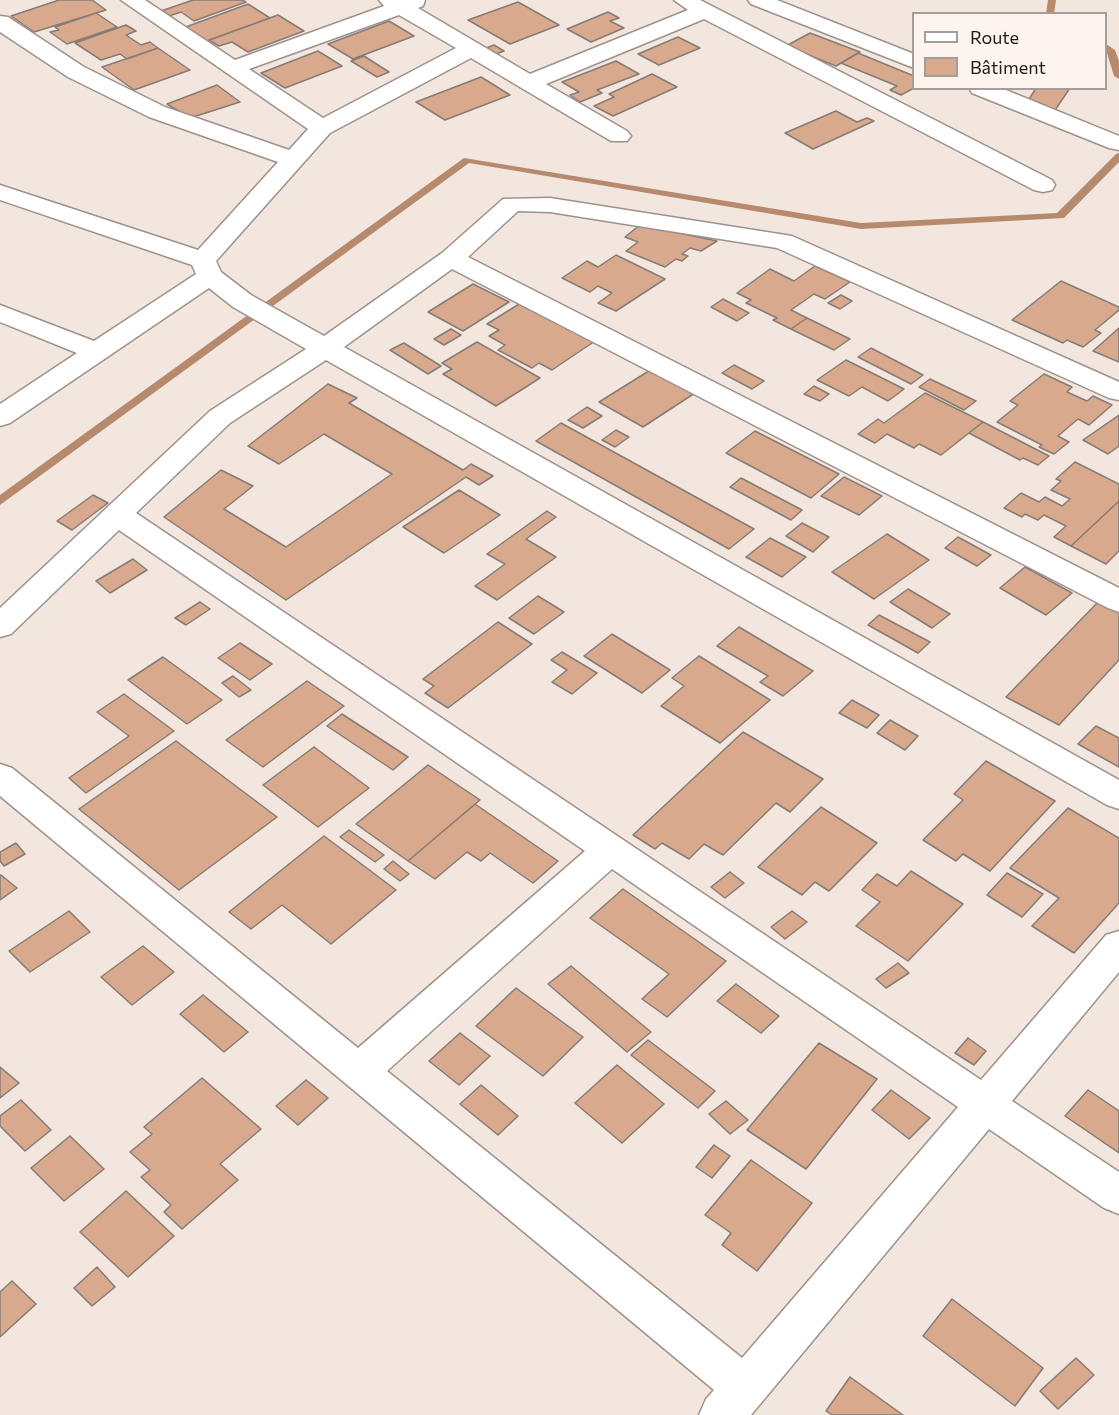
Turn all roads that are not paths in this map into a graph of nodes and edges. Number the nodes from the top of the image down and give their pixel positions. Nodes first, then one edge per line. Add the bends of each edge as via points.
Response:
1 (130, 0) edge
2 (684, 0) edge
3 (758, 0) edge
4 (403, 2) edge
5 (705, 11) junction
6 (0, 22) edge
7 (471, 49) junction
8 (912, 61) edge
9 (232, 68) junction
10 (528, 83) junction
11 (985, 90) edge
12 (322, 128) junction
13 (619, 136) dead end
14 (1117, 143) dead end
15 (294, 160) junction
16 (1043, 185) dead end
17 (0, 192) edge
18 (451, 258) junction
19 (207, 268) junction
20 (0, 313) edge
21 (327, 347) junction
22 (97, 352) junction
23 (1119, 392) edge
24 (0, 417) edge
25 (118, 515) junction
26 (1119, 601) edge
27 (0, 626) edge
28 (0, 777) edge
29 (1119, 796) edge
30 (611, 849) junction
31 (1119, 946) edge
32 (359, 1071) junction
33 (986, 1104) junction
34 (1119, 1195) edge
35 (734, 1401) edge

1 - 9 street
2 - 5 street
3 - 8 street
4 - 7 street
4 - 9 street
5 - 10 street
5 - 16 street
6 - 15 street via 76,72 157,112
7 - 10 street
7 - 12 street
9 - 12 street
10 - 13 street
11 - 14 street
12 - 15 street
15 - 19 street
17 - 19 street
18 - 21 street
18 - 23 street via 512,204 550,205 783,241
18 - 26 street
19 - 21 street via 242,301
19 - 22 street
20 - 22 street
21 - 25 street via 220,417
21 - 29 street
22 - 24 street
25 - 27 street
25 - 30 street
28 - 32 street
30 - 32 street
30 - 33 street
31 - 33 street
32 - 35 street
33 - 34 street
33 - 35 street

